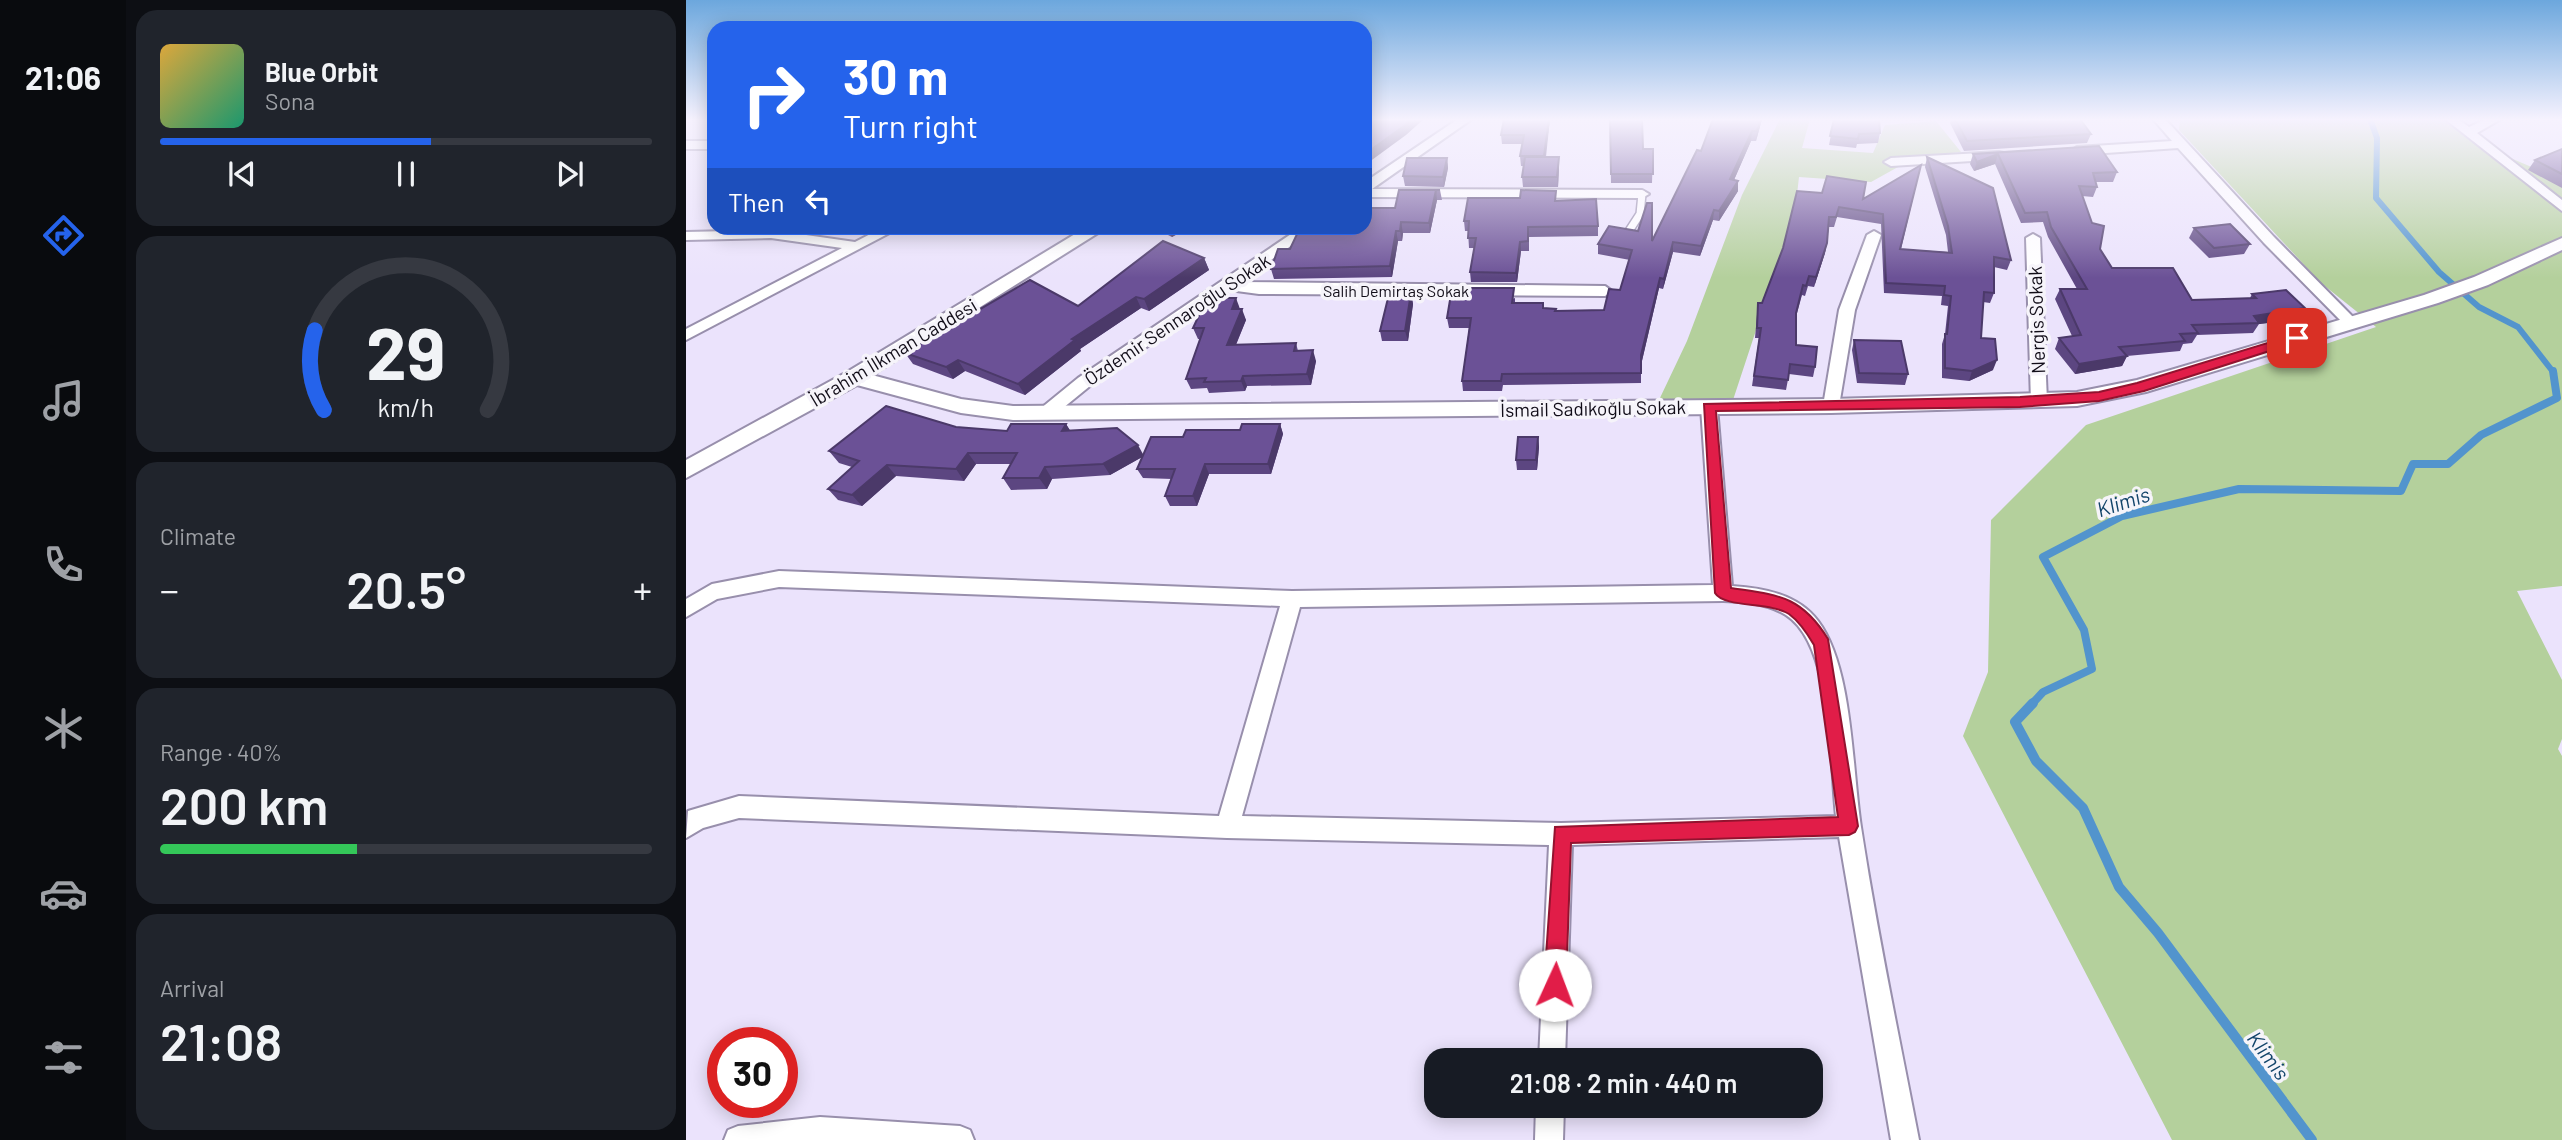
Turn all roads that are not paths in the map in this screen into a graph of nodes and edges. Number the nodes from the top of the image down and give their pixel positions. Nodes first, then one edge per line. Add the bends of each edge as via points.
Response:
1 (1388, 172) edge
2 (2208, 172) edge
3 (2519, 172) edge
4 (1372, 183) edge
5 (1372, 193) edge
6 (1643, 194) joint
7 (2562, 207) edge
8 (1626, 234) edge
9 (728, 235) edge
10 (778, 235) edge
11 (877, 235) edge
12 (1086, 235) edge
13 (1299, 235) edge
14 (1874, 235) dead end
15 (686, 236) edge
16 (2033, 238) dead end
17 (2562, 243) edge
18 (856, 246) junction
19 (1229, 285) junction
20 (1605, 291) edge
21 (2349, 321) junction
22 (686, 335) edge
23 (855, 377) junction
24 (2039, 401) junction
25 (1831, 406) junction
26 (1709, 407) junction
27 (1046, 413) junction
28 (759, 431) junction
29 (686, 470) edge
30 (686, 483) edge
31 (1723, 593) junction
32 (1292, 599) junction
33 (686, 609) edge
34 (1849, 826) junction
35 (686, 827) edge
36 (1227, 828) junction
37 (1561, 834) junction
38 (1552, 1048) edge
39 (1550, 1118) edge
40 (876, 1137) edge
41 (738, 1140) edge
42 (960, 1140) edge
43 (1549, 1140) edge
44 (1905, 1140) edge

1 - 4 street
2 - 21 street
3 - 7 street
5 - 6 street
6 - 8 lane via 1640,214
9 - 15 street
10 - 18 street
11 - 18 street
12 - 23 street, İbrahim İlkman Caddesi
13 - 19 street, Özdemir Sennaroğlu Sokak
14 - 25 street via 1847,310
16 - 24 street, Nergis Sokak
17 - 21 street, İsmail Sadıkoğlu Sokak via 2481,281
18 - 22 street
19 - 20 street, Salih Demirtaş Sokak via 1259,289
19 - 27 street, Özdemir Sennaroğlu Sokak
21 - 24 street, İsmail Sadıkoğlu Sokak via 2139,387
23 - 27 street, İsmail Sadıkoğlu Sokak via 961,406
23 - 28 street, İbrahim İlkman Caddesi
24 - 25 street, İsmail Sadıkoğlu Sokak
25 - 26 street, İsmail Sadıkoğlu Sokak
26 - 27 street, İsmail Sadıkoğlu Sokak
26 - 31 street
28 - 29 street, İbrahim İlkman Caddesi
28 - 30 street
31 - 32 street
31 - 34 street via 1780,602 1811,625 1822,644
32 - 33 street via 779,579 712,592
32 - 36 street
34 - 37 street
34 - 44 street
35 - 36 street via 696,819 739,807
36 - 37 street
37 - 38 street
39 - 43 street
40 - 41 street via 764,1134
40 - 42 street

